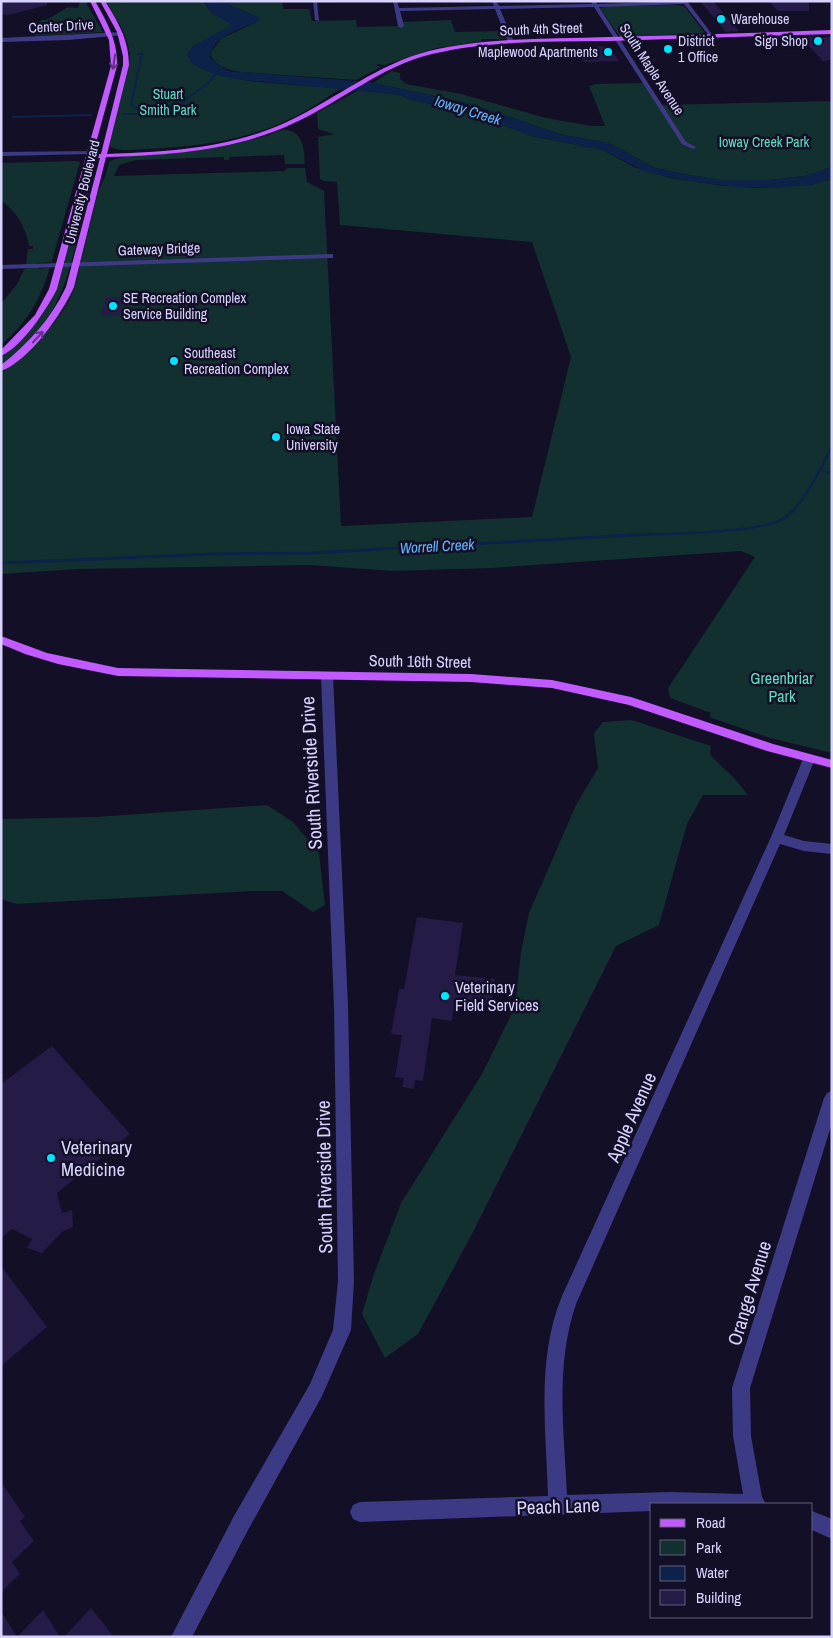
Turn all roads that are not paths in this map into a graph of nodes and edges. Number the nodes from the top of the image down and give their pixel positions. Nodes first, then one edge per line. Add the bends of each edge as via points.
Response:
1 (92, 1) edge
2 (102, 1) edge
3 (315, 1) edge
4 (395, 1) edge
5 (494, 1) edge
6 (685, 2) edge
7 (595, 3) edge
8 (497, 8) junction
9 (398, 10) junction
10 (316, 20) dead end
11 (401, 26) dead end
12 (832, 32) edge
13 (122, 34) junction
14 (111, 35) junction
15 (712, 36) junction
16 (617, 39) junction
17 (1, 40) edge
18 (512, 42) junction
19 (692, 147) dead end
20 (1, 154) edge
21 (90, 154) junction
22 (105, 154) junction
23 (1, 159) edge
24 (330, 256) dead end
25 (1, 267) edge
26 (1, 354) edge
27 (1, 369) edge
28 (1, 640) edge
29 (327, 676) junction
30 (809, 759) junction
31 (832, 764) edge
32 (777, 837) junction
33 (832, 849) edge
34 (832, 1098) edge
35 (728, 1503) edge
36 (756, 1503) edge
37 (558, 1505) junction
38 (360, 1512) dead end
39 (813, 1520) edge
40 (832, 1529) edge
41 (181, 1637) edge

1 - 14 main road, University Boulevard
2 - 13 main road, University Boulevard
3 - 10 street
4 - 9 street
5 - 8 street
6 - 7 street
6 - 15 street
7 - 8 street
7 - 16 street, South Maple Avenue
8 - 9 street
8 - 18 street
9 - 11 street
12 - 15 main road, South 4th Street
13 - 14 street, Center Drive
13 - 22 main road, University Boulevard via 127,52 126,65
14 - 17 street, Center Drive
14 -> 21 main road, University Boulevard via 114,66
15 - 16 main road, South 4th Street
16 - 18 main road, South 4th Street
16 - 19 street, South Maple Avenue via 684,143
18 - 22 main road, South 4th Street via 469,45 402,62 293,122 242,141 195,150
20 - 21 street
21 - 22 main road, South 4th Street
21 - 23 street
21 - 26 main road, University Boulevard via 48,300 32,325
27 -> 22 main road, University Boulevard via 48,326 66,298
24 - 25 street, Gateway Bridge
28 - 29 main road, South 16th Street via 38,655 118,672
29 - 30 main road, South 16th Street via 511,680 576,688 631,701
29 - 41 street, South Riverside Drive via 341,1006 346,1282 342,1330 316,1390
30 - 31 main road, South 16th Street
30 - 32 street, Apple Avenue
32 - 33 street via 813,849
32 - 37 street, Apple Avenue via 561,1322 553,1376
34 - 36 street, Orange Avenue via 741,1388 742,1436
35 - 37 street, Peach Lane via 672,1501
37 - 38 street, Peach Lane
39 - 40 street

